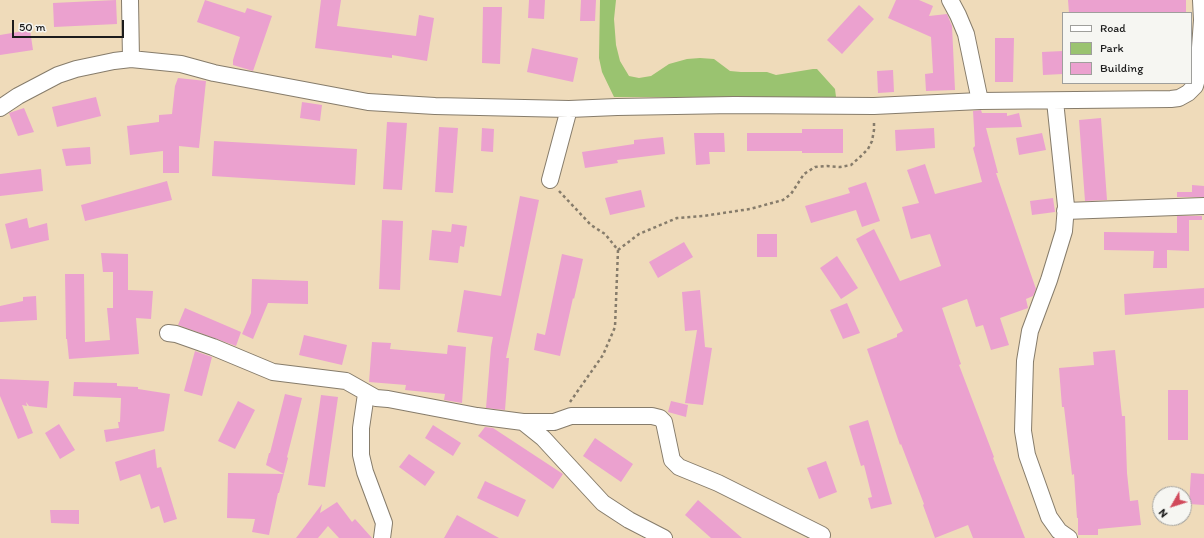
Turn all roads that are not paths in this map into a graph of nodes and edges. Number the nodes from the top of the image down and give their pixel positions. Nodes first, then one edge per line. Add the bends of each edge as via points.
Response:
1 (130, 0) edge
2 (950, 0) edge
3 (1201, 0) edge
4 (131, 59) junction
5 (980, 101) junction
6 (1054, 101) junction
7 (0, 108) edge
8 (569, 109) junction
9 (550, 180) road end
10 (1204, 206) edge
11 (1065, 211) junction
12 (168, 333) dead end
13 (366, 394) junction
14 (524, 422) junction
15 (822, 536) dead end
16 (382, 538) edge
17 (664, 538) edge
18 (1069, 538) edge

1 - 4 street
2 - 5 street via 966,34
3 - 6 street via 1198,75 1188,93 1171,99
4 - 7 street via 76,69 58,75
4 - 8 street via 181,64 214,73 368,102
5 - 6 street
5 - 8 street via 874,106 617,106
6 - 11 street
8 - 9 street
10 - 11 street
11 - 18 street via 1064,231 1030,330 1024,361 1023,431 1027,455 1049,517
12 - 13 street via 213,347 273,372 346,381
13 - 14 street via 477,416
13 - 16 street via 361,428 361,455 384,523
14 - 15 street via 554,422 571,416 660,418 664,422 672,460 679,467 718,483
14 - 17 street via 543,438 603,503

